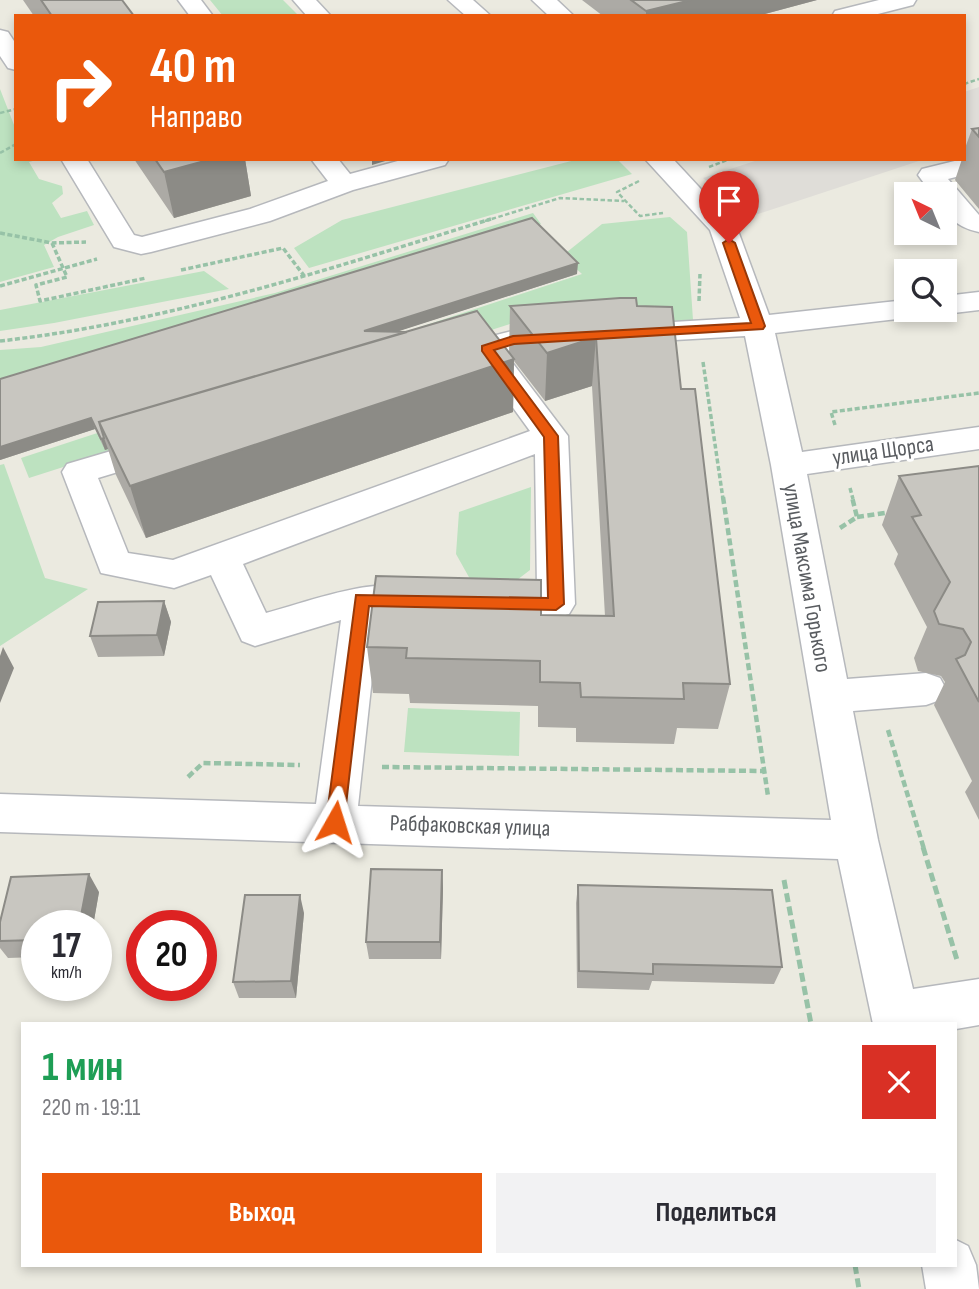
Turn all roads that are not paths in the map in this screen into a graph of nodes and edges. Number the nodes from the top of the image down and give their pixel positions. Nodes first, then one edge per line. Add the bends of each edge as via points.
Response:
1 (189, 0) edge
2 (304, 0) edge
3 (459, 0) edge
4 (543, 0) edge
5 (905, 0) edge
6 (200, 14) edge
7 (318, 14) edge
8 (477, 14) edge
9 (560, 14) edge
10 (851, 14) edge
11 (0, 37) edge
12 (14, 60) edge
13 (75, 161) edge
14 (326, 161) edge
15 (429, 161) edge
16 (660, 161) edge
17 (979, 163) edge
18 (344, 184) junction
19 (979, 224) edge
20 (979, 301) edge
21 (957, 303) edge
22 (894, 310) edge
23 (758, 326) junction
24 (486, 349) junction
25 (421, 368) edge
26 (197, 436) edge
27 (551, 436) junction
28 (979, 438) edge
29 (788, 464) junction
30 (222, 558) junction
31 (362, 600) junction
32 (926, 689) dead end
33 (828, 697) junction
34 (0, 813) edge
35 (335, 822) junction
36 (856, 840) junction
37 (979, 1002) edge
38 (896, 1019) edge
39 (949, 1267) edge
40 (954, 1289) edge

1 - 6 street
2 - 7 street
3 - 8 street
4 - 9 street
5 - 10 street
11 - 12 street
13 - 18 street via 124,241 141,246 260,215
14 - 18 street
15 - 18 street
16 - 23 street, улица Максима Горького via 723,228
17 - 19 street via 931,175 968,221
20 - 21 street
22 - 23 street
23 - 24 street via 513,340
23 - 29 street, улица Максима Горького
24 - 25 street
24 - 27 street
26 - 30 street via 79,472 114,564 174,574
27 - 30 street
27 - 31 street via 556,604
28 - 29 street, улица Щорса
29 - 33 street, улица Максима Горького
30 - 31 street via 255,631
31 - 35 street
32 - 33 street
33 - 36 street, улица Максима Горького
34 - 35 street, Рабфаковская улица
35 - 36 street, Рабфаковская улица
36 - 38 street, улица Максима Горького
37 - 38 street
39 - 40 street

